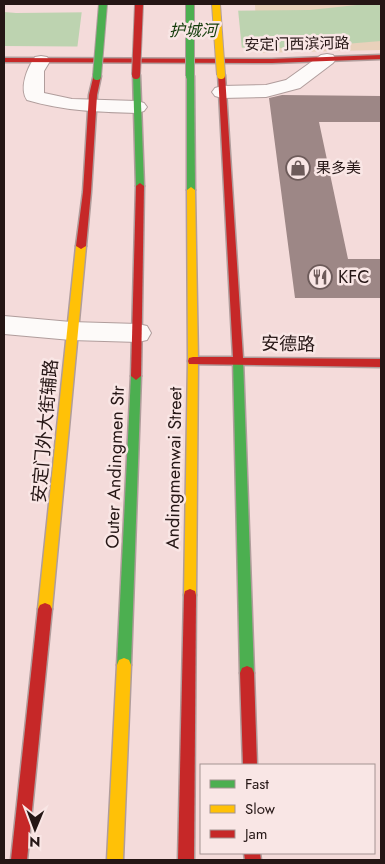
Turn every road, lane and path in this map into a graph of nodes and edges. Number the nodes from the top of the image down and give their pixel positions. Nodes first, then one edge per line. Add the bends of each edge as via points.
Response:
1 (103, 4) edge
2 (139, 4) edge
3 (190, 4) edge
4 (216, 4) edge
5 (381, 57) edge
6 (327, 59) junction
7 (4, 60) edge
8 (41, 60) junction
9 (221, 84) junction
10 (92, 106) junction
11 (137, 107) junction
12 (4, 325) edge
13 (70, 331) junction
14 (138, 332) junction
15 (193, 361) junction
16 (238, 361) junction
17 (381, 363) edge
18 (250, 764) edge
19 (19, 860) edge
20 (115, 860) edge
21 (186, 860) edge

1 - 10 street, 安定门外大街辅路, bridge
2 - 11 street, Outer Andingmen Str, bridge
3 - 15 street, Andingmenwai Street, bridge
4 - 9 street, bridge
5 - 6 street, 安定门西滨河路
6 - 8 street, 安定门西滨河路
6 - 9 street via 292,84 266,91
7 - 8 street, 安定门西滨河路
8 - 10 street via 35,71 34,96 52,103
9 - 16 street
10 - 11 street
10 - 13 street, 安定门外大街辅路
11 - 14 street, Outer Andingmen Str via 140,194
12 - 13 street
13 - 14 street
13 - 19 street, 安定门外大街辅路 via 64,428
14 - 20 street, Outer Andingmen Str
15 - 16 street, 安德路
15 - 21 street, Andingmenwai Street
16 - 17 street, 安德路
16 - 18 street

